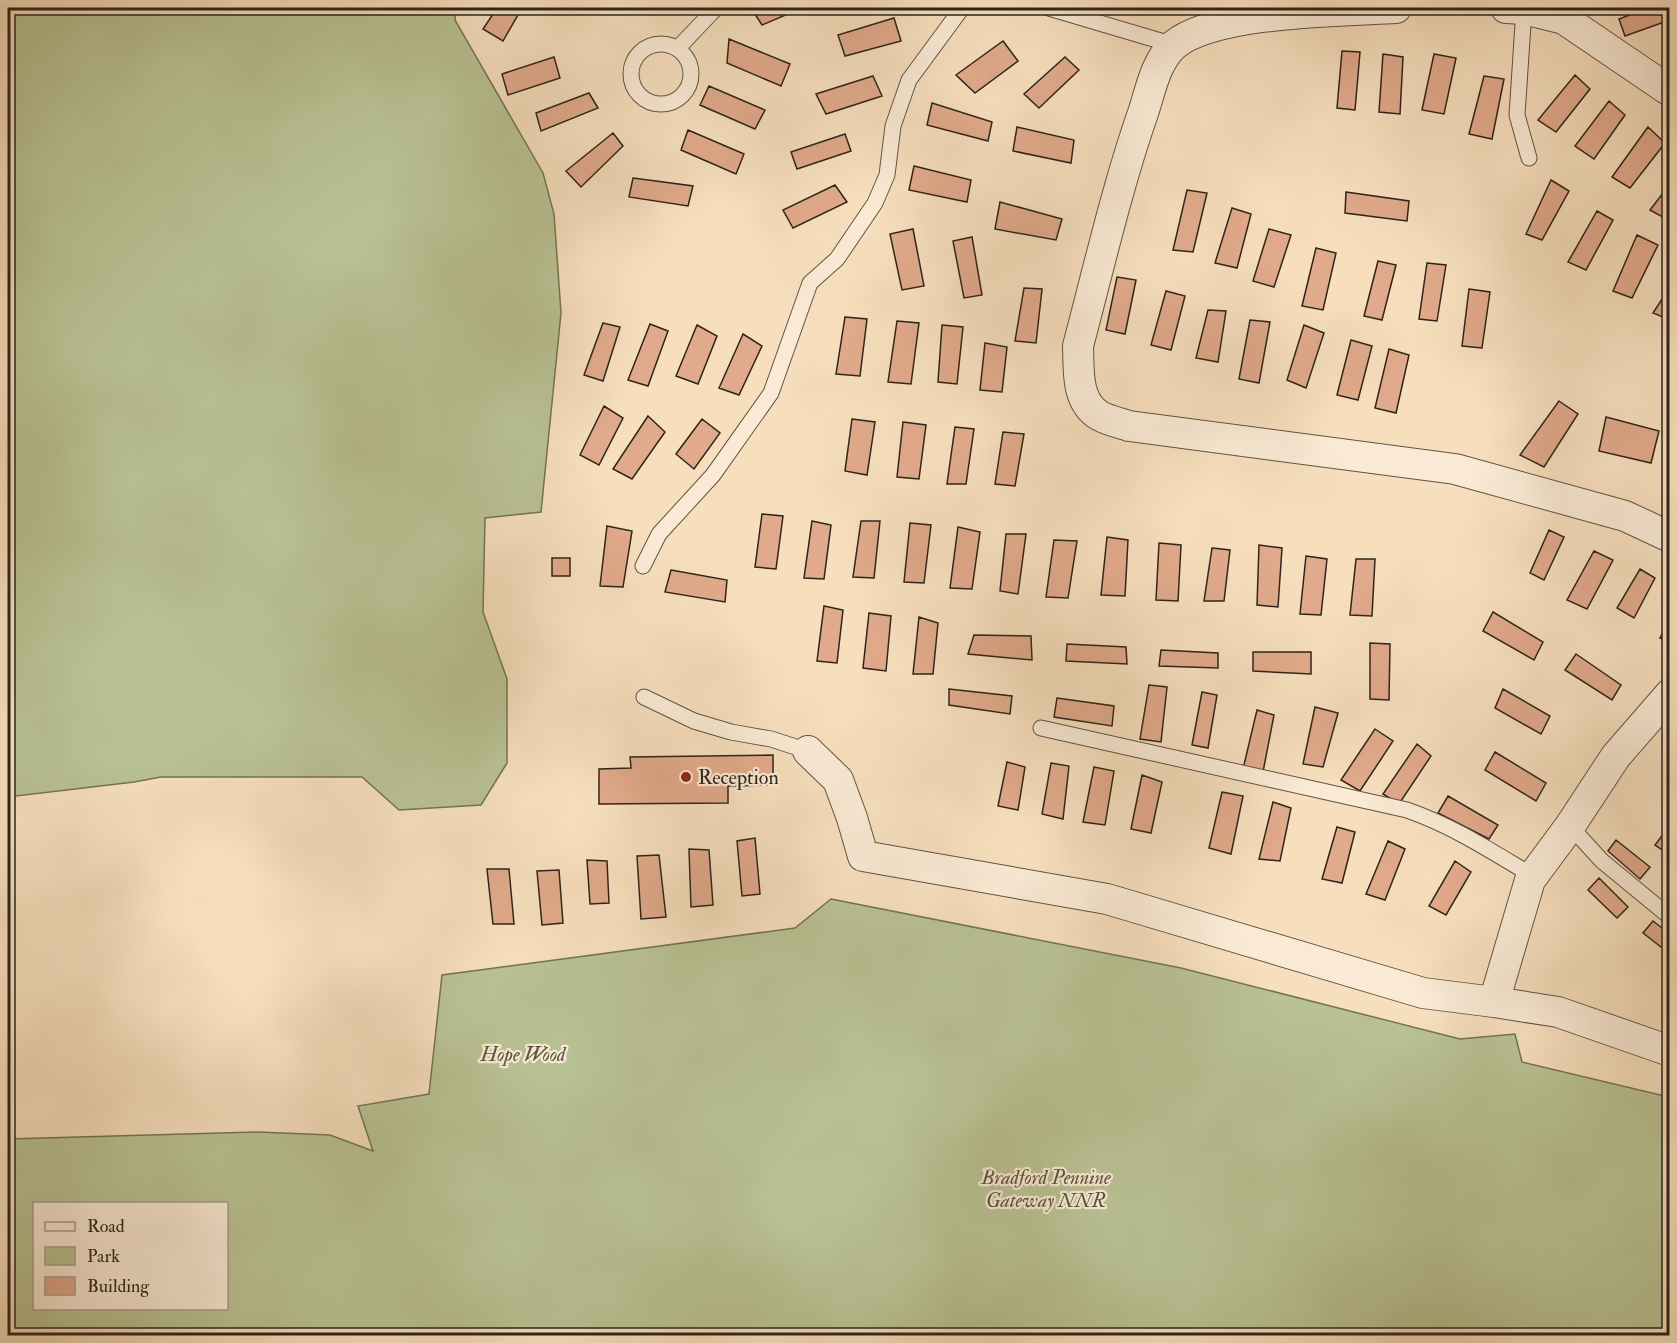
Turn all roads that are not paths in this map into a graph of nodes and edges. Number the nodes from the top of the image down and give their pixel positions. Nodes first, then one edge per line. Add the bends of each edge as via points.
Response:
1 (716, 8) edge
2 (962, 8) edge
3 (1049, 8) edge
4 (1396, 8) edge
5 (1515, 8) edge
6 (1174, 45) junction
7 (678, 48) junction
8 (1670, 91) edge
9 (1529, 158) dead end
10 (1670, 537) edge
11 (643, 566) dead end
12 (1670, 694) edge
13 (644, 697) dead end
14 (1041, 728) dead end
15 (808, 751) joint
16 (1570, 826) junction
17 (1533, 876) junction
18 (1670, 917) edge
19 (1494, 1002) junction
20 (1670, 1051) edge

1 - 7 lane
2 - 11 lane via 909,80 893,126 887,175 875,203 837,259 810,283 771,393 713,475 659,534
3 - 6 lane
4 - 6 street via 1253,18 1199,31
5 - 8 street via 1564,19
5 - 9 lane via 1517,116
6 - 10 street via 1160,63 1129,151 1078,346 1083,398 1098,415 1129,426 1455,469 1625,516
7 - 7 lane via 668,44 649,46 634,60 631,69 635,89 650,102 669,103 686,92 692,74
12 - 16 street via 1616,756
13 - 15 lane via 694,721
14 - 17 lane via 1407,810 1463,834
15 - 19 street via 838,780 863,856 1107,899 1423,993
16 - 17 street
16 - 18 lane via 1602,861
17 - 19 street
19 - 20 street via 1558,1012

